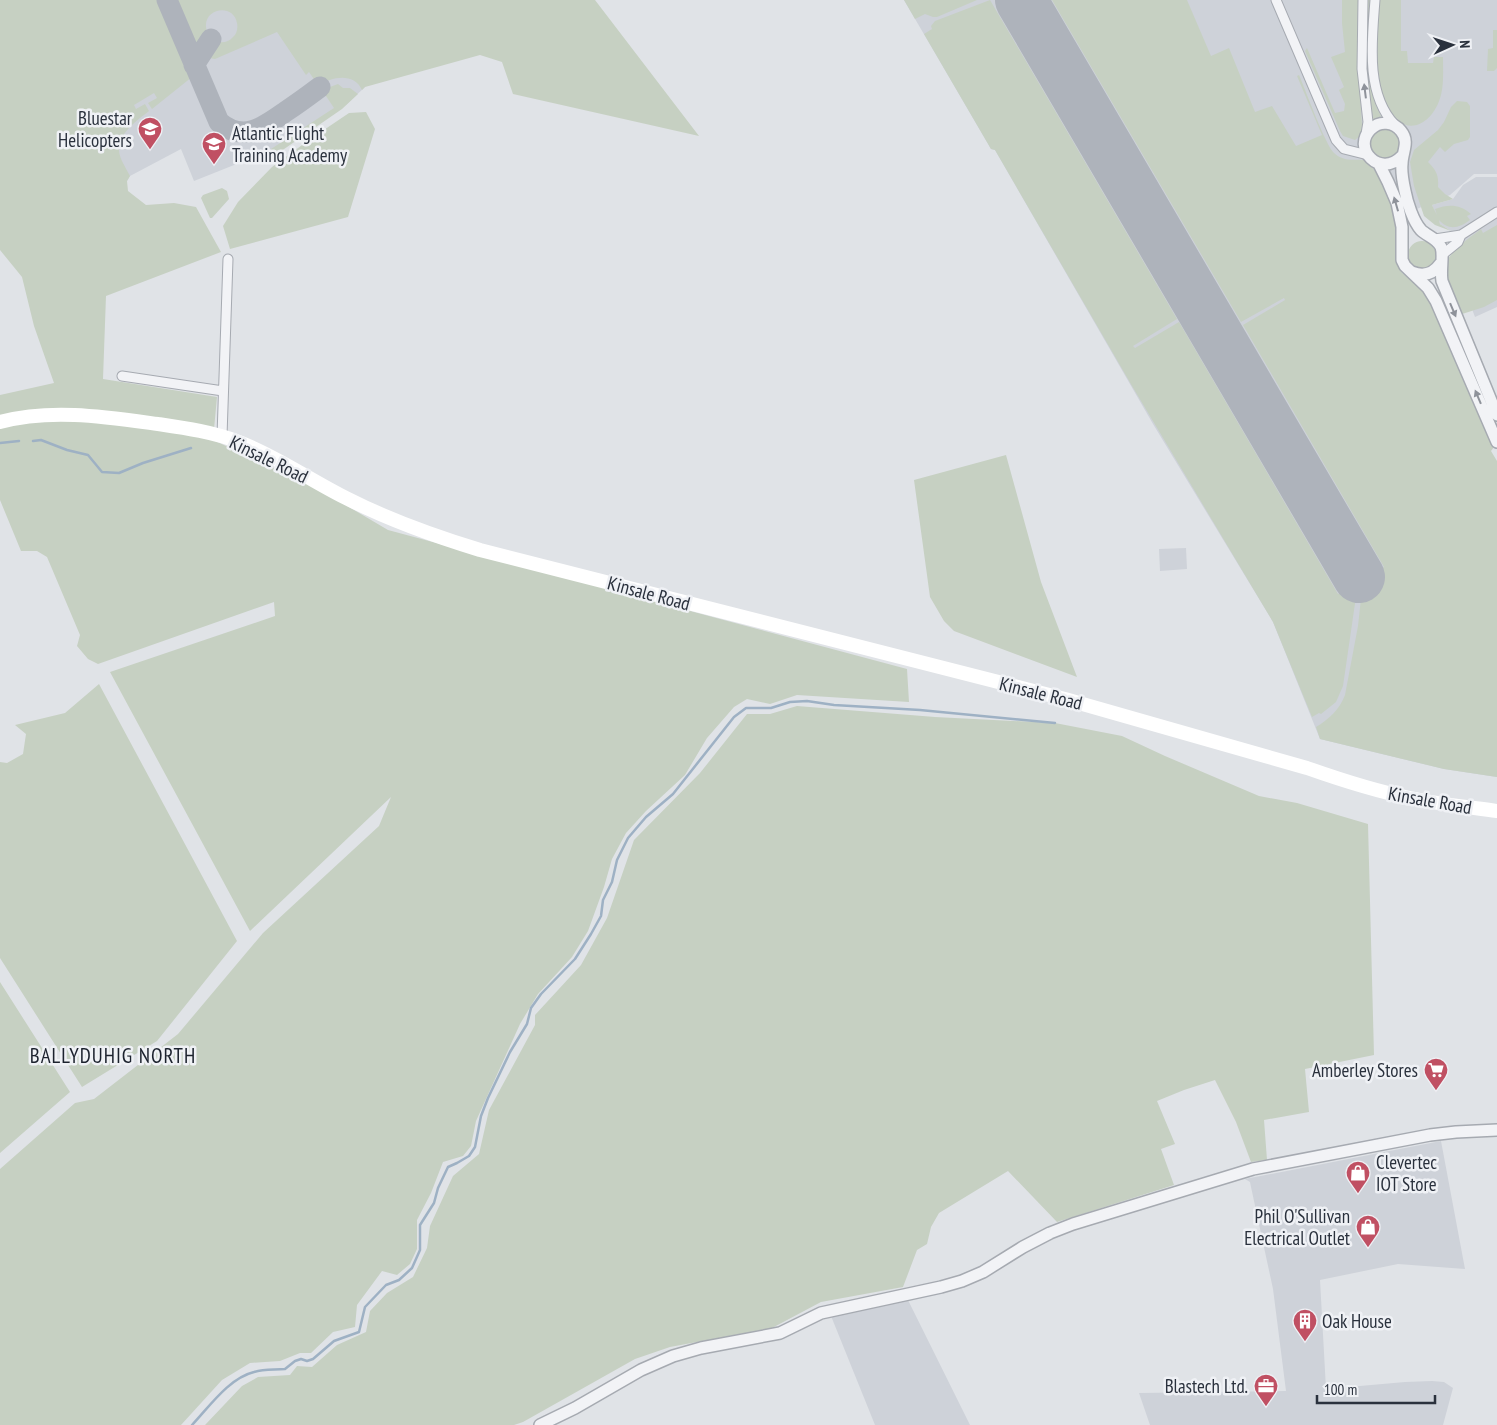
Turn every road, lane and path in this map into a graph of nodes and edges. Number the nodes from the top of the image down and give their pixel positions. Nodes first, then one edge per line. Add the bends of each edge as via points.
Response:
1 (1276, 0) edge
2 (1363, 0) edge
3 (1375, 0) edge
4 (1395, 126) junction
5 (1363, 148) junction
6 (1402, 156) junction
7 (1379, 164) junction
8 (1497, 212) edge
9 (1460, 235) junction
10 (1432, 237) junction
11 (1403, 247) junction
12 (228, 259) dead end
13 (1441, 259) junction
14 (1410, 271) junction
15 (122, 376) dead end
16 (223, 391) junction
17 (1497, 415) edge
18 (0, 422) edge
19 (222, 436) junction
20 (1497, 442) edge
21 (1307, 768) junction
22 (1497, 805) edge
23 (1497, 811) edge
24 (1497, 1130) edge
25 (540, 1425) edge

1 - 5 street via 1336,140 1344,149
5 -> 2 street via 1368,122 1362,69
3 - 4 street via 1375,81 1382,108
4 - 5 street via 1389,123 1376,125
4 - 6 street via 1405,138
5 - 7 street
6 - 7 street via 1392,164
6 - 10 street via 1406,195 1418,225
11 -> 7 street via 1396,204
8 - 9 street
9 - 10 street
9 - 13 street via 1458,242
10 - 11 street via 1422,234 1411,238
10 - 13 street via 1442,249
11 - 14 street via 1402,260
12 - 16 street
13 - 14 street via 1427,274
13 -> 17 street via 1447,298
20 -> 14 street via 1436,300 1423,281
15 - 16 street
16 - 19 street
18 - 19 main road, Kinsale Road via 32,416 85,416 134,420
19 - 21 main road, Kinsale Road via 272,458 363,507 426,534 1065,699
21 - 22 main road, Kinsale Road via 1434,796
21 - 23 main road, Kinsale Road via 1411,798
24 - 25 street via 1430,1135 1253,1169 1074,1224 1050,1233 962,1281 821,1312 780,1333 673,1356

